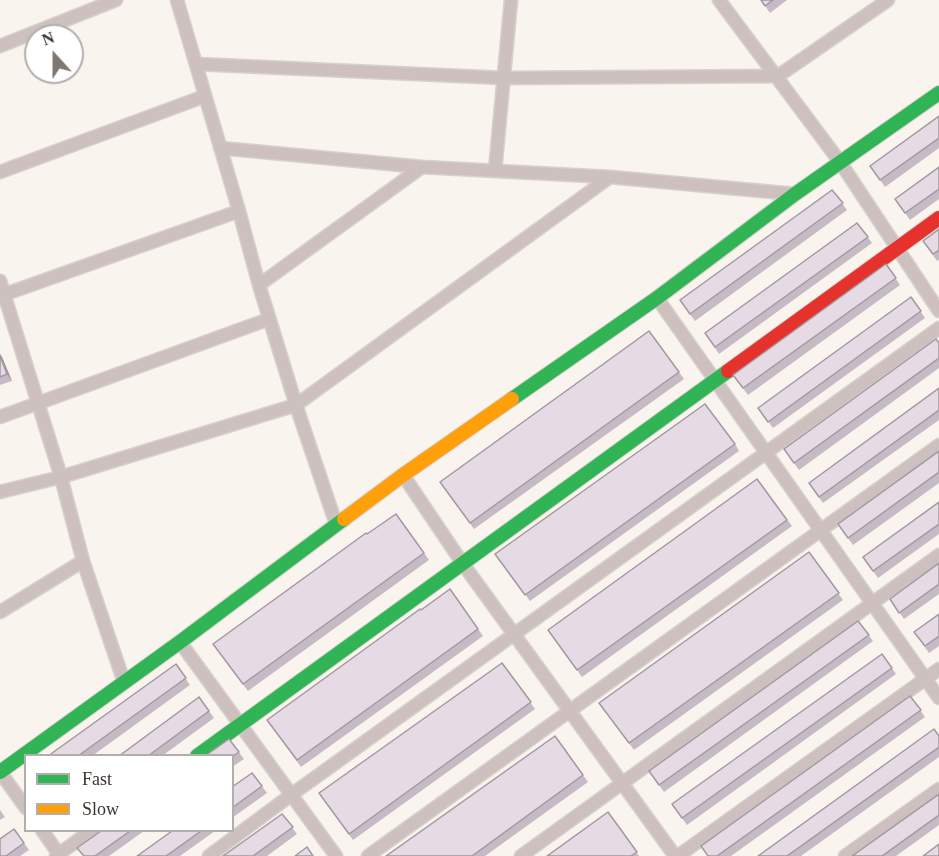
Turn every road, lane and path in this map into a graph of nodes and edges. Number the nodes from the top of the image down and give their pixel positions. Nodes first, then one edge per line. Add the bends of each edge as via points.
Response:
1 (116, 0) edge
2 (177, 0) edge
3 (511, 0) edge
4 (719, 0) edge
5 (888, 0) edge
6 (0, 46) edge
7 (196, 64) junction
8 (778, 76) junction
9 (505, 78) junction
10 (939, 93) edge
11 (205, 96) junction
12 (220, 148) junction
13 (840, 162) junction
14 (422, 167) junction
15 (495, 171) junction
16 (0, 172) edge
17 (610, 177) junction
18 (795, 194) junction
19 (239, 211) junction
20 (939, 218) edge
21 (898, 247) junction
22 (0, 281) edge
23 (259, 285) junction
24 (2, 296) edge
25 (657, 298) junction
26 (939, 311) edge
27 (269, 319) junction
28 (939, 328) edge
29 (715, 381) junction
30 (38, 402) junction
31 (296, 405) junction
32 (0, 417) edge
33 (939, 445) edge
34 (766, 453) junction
35 (403, 475) junction
36 (61, 477) junction
37 (0, 492) edge
38 (336, 524) junction
39 (820, 531) junction
40 (939, 555) edge
41 (83, 561) junction
42 (463, 564) junction
43 (872, 603) junction
44 (0, 612) edge
45 (514, 635) junction
46 (180, 642) junction
47 (939, 669) edge
48 (925, 678) junction
49 (124, 682) junction
50 (939, 698) edge
51 (570, 711) junction
52 (240, 725) junction
53 (25, 754) edge
54 (200, 754) edge
55 (24, 755) edge
56 (0, 772) edge
57 (622, 783) junction
58 (939, 789) edge
59 (291, 795) junction
60 (24, 805) edge
61 (43, 832) edge
62 (91, 832) edge
63 (58, 855) edge
64 (209, 856) edge
65 (336, 856) edge
66 (368, 856) edge
67 (521, 856) edge
68 (677, 856) edge
69 (845, 856) edge

1 - 6 street
2 - 7 street
3 - 9 street
4 - 8 street
5 - 8 street
7 - 9 street
7 - 11 street
8 - 9 street
8 - 13 street
9 - 15 street
10 - 13 street
11 - 12 street
11 - 16 street
12 - 14 street
12 - 19 street
13 - 18 street
13 - 21 street
14 - 15 street
14 - 23 street
15 - 17 street
17 - 18 street
17 - 31 street
18 - 25 street
19 - 23 street
19 - 24 street
20 - 21 street
21 - 26 street
21 - 29 street
22 - 24 street
23 - 27 street
24 - 30 street
25 - 29 street
25 - 35 street
27 - 30 street
27 - 31 street
28 - 34 street
29 - 34 street
29 - 42 street
30 - 32 street
30 - 36 street
31 - 36 street
31 - 38 street
33 - 39 street
34 - 39 street
34 - 45 street
35 - 38 street
35 - 42 street
36 - 37 street
36 - 41 street
38 - 46 street
39 - 43 street
39 - 51 street
40 - 43 street
41 - 44 street
41 - 49 street
42 - 45 street
42 - 52 street
43 - 48 street
43 - 57 street
45 - 51 street
45 - 59 street
46 - 49 street
46 - 52 street
47 - 48 street
48 - 50 street
48 - 68 street
49 - 53 street
51 - 57 street
51 - 66 street
52 - 54 street
52 - 59 street
55 - 56 street
56 - 60 street
57 - 67 street
57 - 68 street
58 - 69 street
59 - 64 street
59 - 65 street
61 - 63 street
62 - 63 street

